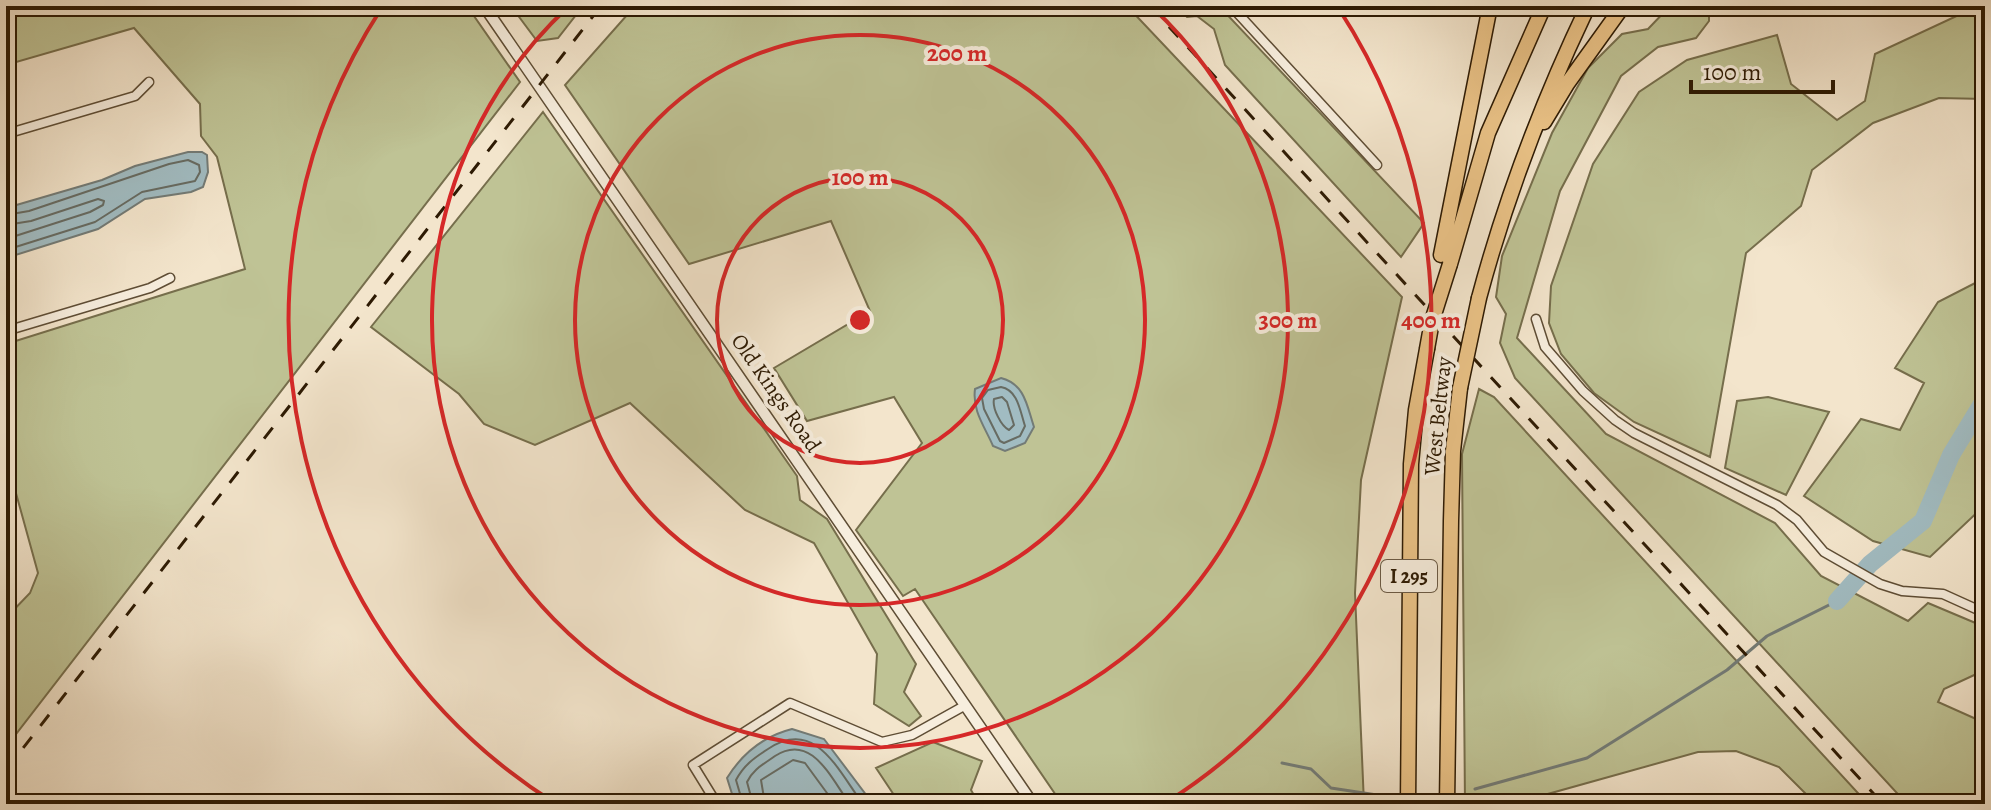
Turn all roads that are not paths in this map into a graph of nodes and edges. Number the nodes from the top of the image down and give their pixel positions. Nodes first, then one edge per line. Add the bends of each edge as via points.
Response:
1 (484, 6) edge
2 (1231, 6) edge
3 (1490, 6) edge
4 (1544, 6) edge
5 (1588, 6) edge
6 (1623, 6) edge
7 (149, 82) dead end
8 (6, 134) edge
9 (1524, 157) junction
10 (1377, 165) dead end
11 (1445, 260) junction
12 (170, 278) dead end
13 (1536, 319) dead end
14 (6, 331) edge
15 (1985, 613) edge
16 (964, 706) junction
17 (717, 804) edge
18 (1033, 804) edge
19 (1408, 804) edge
20 (1447, 804) edge

1 - 16 street, Old Kings Road
2 - 10 street
3 - 11 highway
4 - 11 highway, West Beltway / I 295 via 1488,133
5 - 9 highway, West Beltway / I 295
6 - 9 highway via 1567,84
7 - 8 street via 135,96
9 - 20 highway, West Beltway / I 295, bridge via 1498,227 1460,388 1451,507
11 - 19 highway, West Beltway / I 295, bridge via 1411,464
12 - 14 street
13 - 15 street via 1545,347 1583,391 1634,433 1777,505 1824,552 1880,584 1943,594
16 - 17 street via 912,735 882,742 790,703 693,765
16 - 18 street, Old Kings Road

